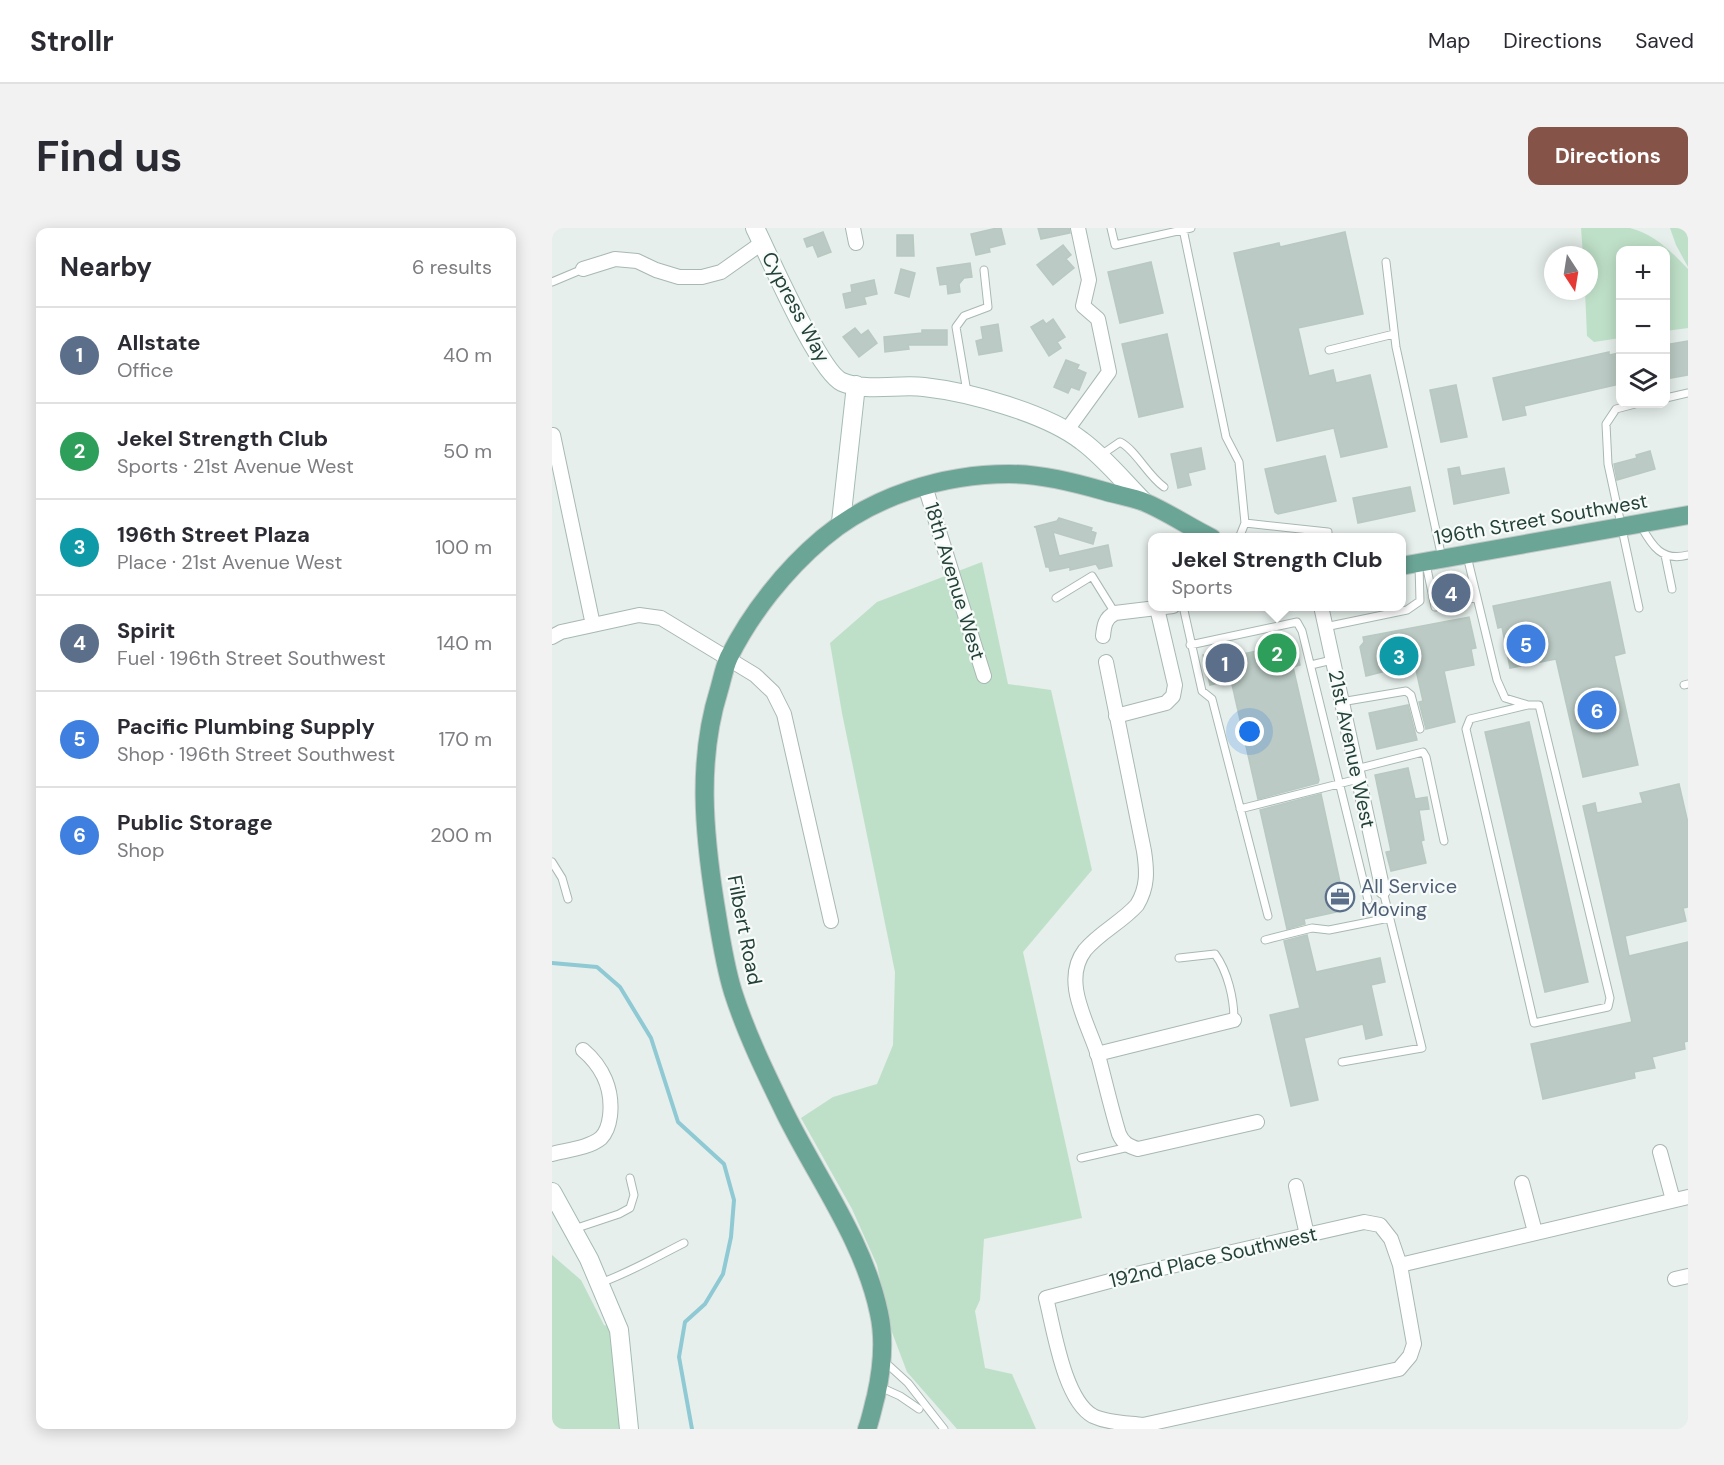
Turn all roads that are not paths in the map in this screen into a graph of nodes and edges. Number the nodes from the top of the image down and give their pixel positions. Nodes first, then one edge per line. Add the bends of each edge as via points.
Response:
1 (853, 228) edge
2 (1078, 228) edge
3 (1111, 228) edge
4 (1187, 229) edge
5 (759, 235) edge
6 (856, 243) dead end
7 (1386, 262) dead end
8 (583, 269) joint
9 (984, 270) dead end
10 (552, 282) edge
11 (1394, 333) junction
12 (1329, 350) dead end
13 (849, 384) junction
14 (1688, 393) edge
15 (967, 394) junction
16 (1670, 397) edge
17 (1620, 408) edge
18 (1067, 430) junction
19 (554, 435) dead end
20 (1098, 456) junction
21 (925, 486) junction
22 (1164, 488) dead end
23 (1144, 502) junction
24 (1688, 515) edge
25 (841, 522) junction
26 (1245, 523) junction
27 (1640, 524) junction
28 (1621, 527) junction
29 (1204, 533) edge
30 (1241, 533) edge
31 (1328, 533) edge
32 (1467, 555) junction
33 (1665, 555) junction
34 (1688, 555) edge
35 (1422, 563) edge
36 (1672, 589) dead end
37 (1056, 597) dead end
38 (1477, 597) junction
39 (1639, 608) dead end
40 (1148, 609) edge
41 (1406, 609) edge
42 (1158, 611) edge
43 (1184, 611) edge
44 (1322, 611) edge
45 (1398, 611) edge
46 (1115, 613) junction
47 (593, 625) junction
48 (1325, 627) junction
49 (1103, 636) dead end
50 (552, 637) edge
51 (1190, 645) junction
52 (728, 659) junction
53 (1332, 660) junction
54 (1106, 662) dead end
55 (1311, 665) junction
56 (984, 676) dead end
57 (1341, 702) junction
58 (1528, 705) junction
59 (1116, 716) junction
60 (1420, 729) dead end
61 (1357, 774) junction
62 (1340, 784) junction
63 (1240, 809) junction
64 (1444, 841) dead end
65 (552, 862) edge
66 (1383, 891) joint
67 (568, 898) dead end
68 (1368, 900) dead end
69 (1268, 916) dead end
70 (1389, 918) junction
71 (831, 921) dead end
72 (1264, 940) dead end
73 (1179, 958) dead end
74 (1234, 1020) joint
75 (583, 1050) dead end
76 (1097, 1054) junction
77 (1342, 1062) dead end
78 (1257, 1122) dead end
79 (1129, 1147) junction
80 (1660, 1152) dead end
81 (552, 1154) edge
82 (1081, 1158) dead end
83 (630, 1178) dead end
84 (1522, 1183) dead end
85 (1296, 1186) dead end
86 (552, 1192) edge
87 (1688, 1197) edge
88 (1673, 1200) junction
89 (573, 1229) junction
90 (1535, 1232) junction
91 (1307, 1235) junction
92 (684, 1243) dead end
93 (1400, 1265) junction
94 (600, 1283) junction
95 (881, 1358) junction
96 (878, 1386) junction
97 (919, 1409) dead end
98 (629, 1429) edge
99 (867, 1429) edge
100 (944, 1429) edge

1 - 6 street
2 - 18 street via 1089,280 1083,306 1098,320 1109,372
3 - 4 lane via 1115,245
4 - 26 lane via 1226,437 1239,462
5 - 8 street via 721,272 702,277 679,277 637,261 615,259
5 - 13 street, Cypress Way via 822,362
7 - 11 lane
8 - 10 lane
9 - 15 lane via 988,307 963,316 956,327
11 - 12 lane
11 - 35 lane
13 - 15 street via 911,385
13 - 25 street
14 - 16 lane
15 - 18 street
17 - 28 lane via 1606,424 1608,464
18 - 20 street
19 - 47 street
20 - 22 lane via 1120,442 1127,445
20 - 23 street
21 - 23 main road via 964,477 1010,474 1049,477
21 - 25 main road via 880,501
21 - 56 street, 18th Avenue West
23 - 29 main road
24 - 27 main road, 196th Street Southwest
25 - 52 main road, Filbert Road via 786,574
26 - 30 lane
26 - 31 lane
27 - 28 main road, 196th Street Southwest
27 - 33 lane via 1651,545
28 - 32 main road, 196th Street Southwest
28 - 39 lane
32 - 35 main road, 196th Street Southwest
32 - 38 lane
33 - 34 lane
33 - 36 lane
35 - 38 lane via 1435,607
35 - 41 lane via 1420,600
37 - 46 lane via 1092,576
38 - 58 lane via 1505,698
40 - 46 street
42 - 59 street via 1175,685 1173,696 1166,703
43 - 51 lane
44 - 48 street, 21st Avenue West
45 - 48 lane
46 - 49 street via 1108,616
47 - 50 street
47 - 52 street via 639,615 661,618
48 - 53 street, 21st Avenue West
51 - 55 lane via 1297,622
51 - 63 lane via 1202,691 1212,699
52 - 71 street via 755,675 773,692 784,714
52 - 95 main road, Filbert Road via 712,710 704,766 707,848 722,950 734,993 785,1114 867,1273 879,1313
53 - 55 lane
53 - 57 street, 21st Avenue West
54 - 59 street
55 - 62 lane
57 - 60 lane via 1407,691 1412,695
57 - 61 street, 21st Avenue West
58 - 58 lane via 1470,719 1466,729 1534,1023 1608,1006 1610,998 1539,705
59 - 76 street via 1144,851 1146,880 1137,905 1101,934 1079,960 1078,1002
61 - 62 lane
61 - 64 lane via 1422,752
61 - 66 street, 21st Avenue West
62 - 63 lane
62 - 68 lane
63 - 69 lane
65 - 67 lane
66 - 70 lane
70 - 72 lane via 1329,930 1312,928
70 - 77 lane via 1422,1048
73 - 74 lane via 1215,954 1228,983
74 - 76 street
75 - 81 street via 595,1060 612,1100 609,1125 601,1137 584,1146
76 - 79 street via 1119,1134
78 - 79 street via 1148,1148
79 - 82 lane
80 - 88 street
83 - 89 lane via 634,1195 630,1208
84 - 90 street
85 - 91 street
86 - 89 street
87 - 88 street
88 - 90 street
89 - 94 street
90 - 93 street
91 - 93 street, 192nd Place Southwest via 1364,1222 1380,1225 1391,1239
91 - 93 street, 192nd Place Southwest via 1046,1298 1075,1399 1093,1416 1143,1425 1399,1369 1410,1356 1413,1344
92 - 94 lane via 625,1275
94 - 98 street via 619,1330
95 - 96 main road, Filbert Road
95 - 100 lane via 908,1383
96 - 97 lane
96 - 99 main road, Filbert Road

